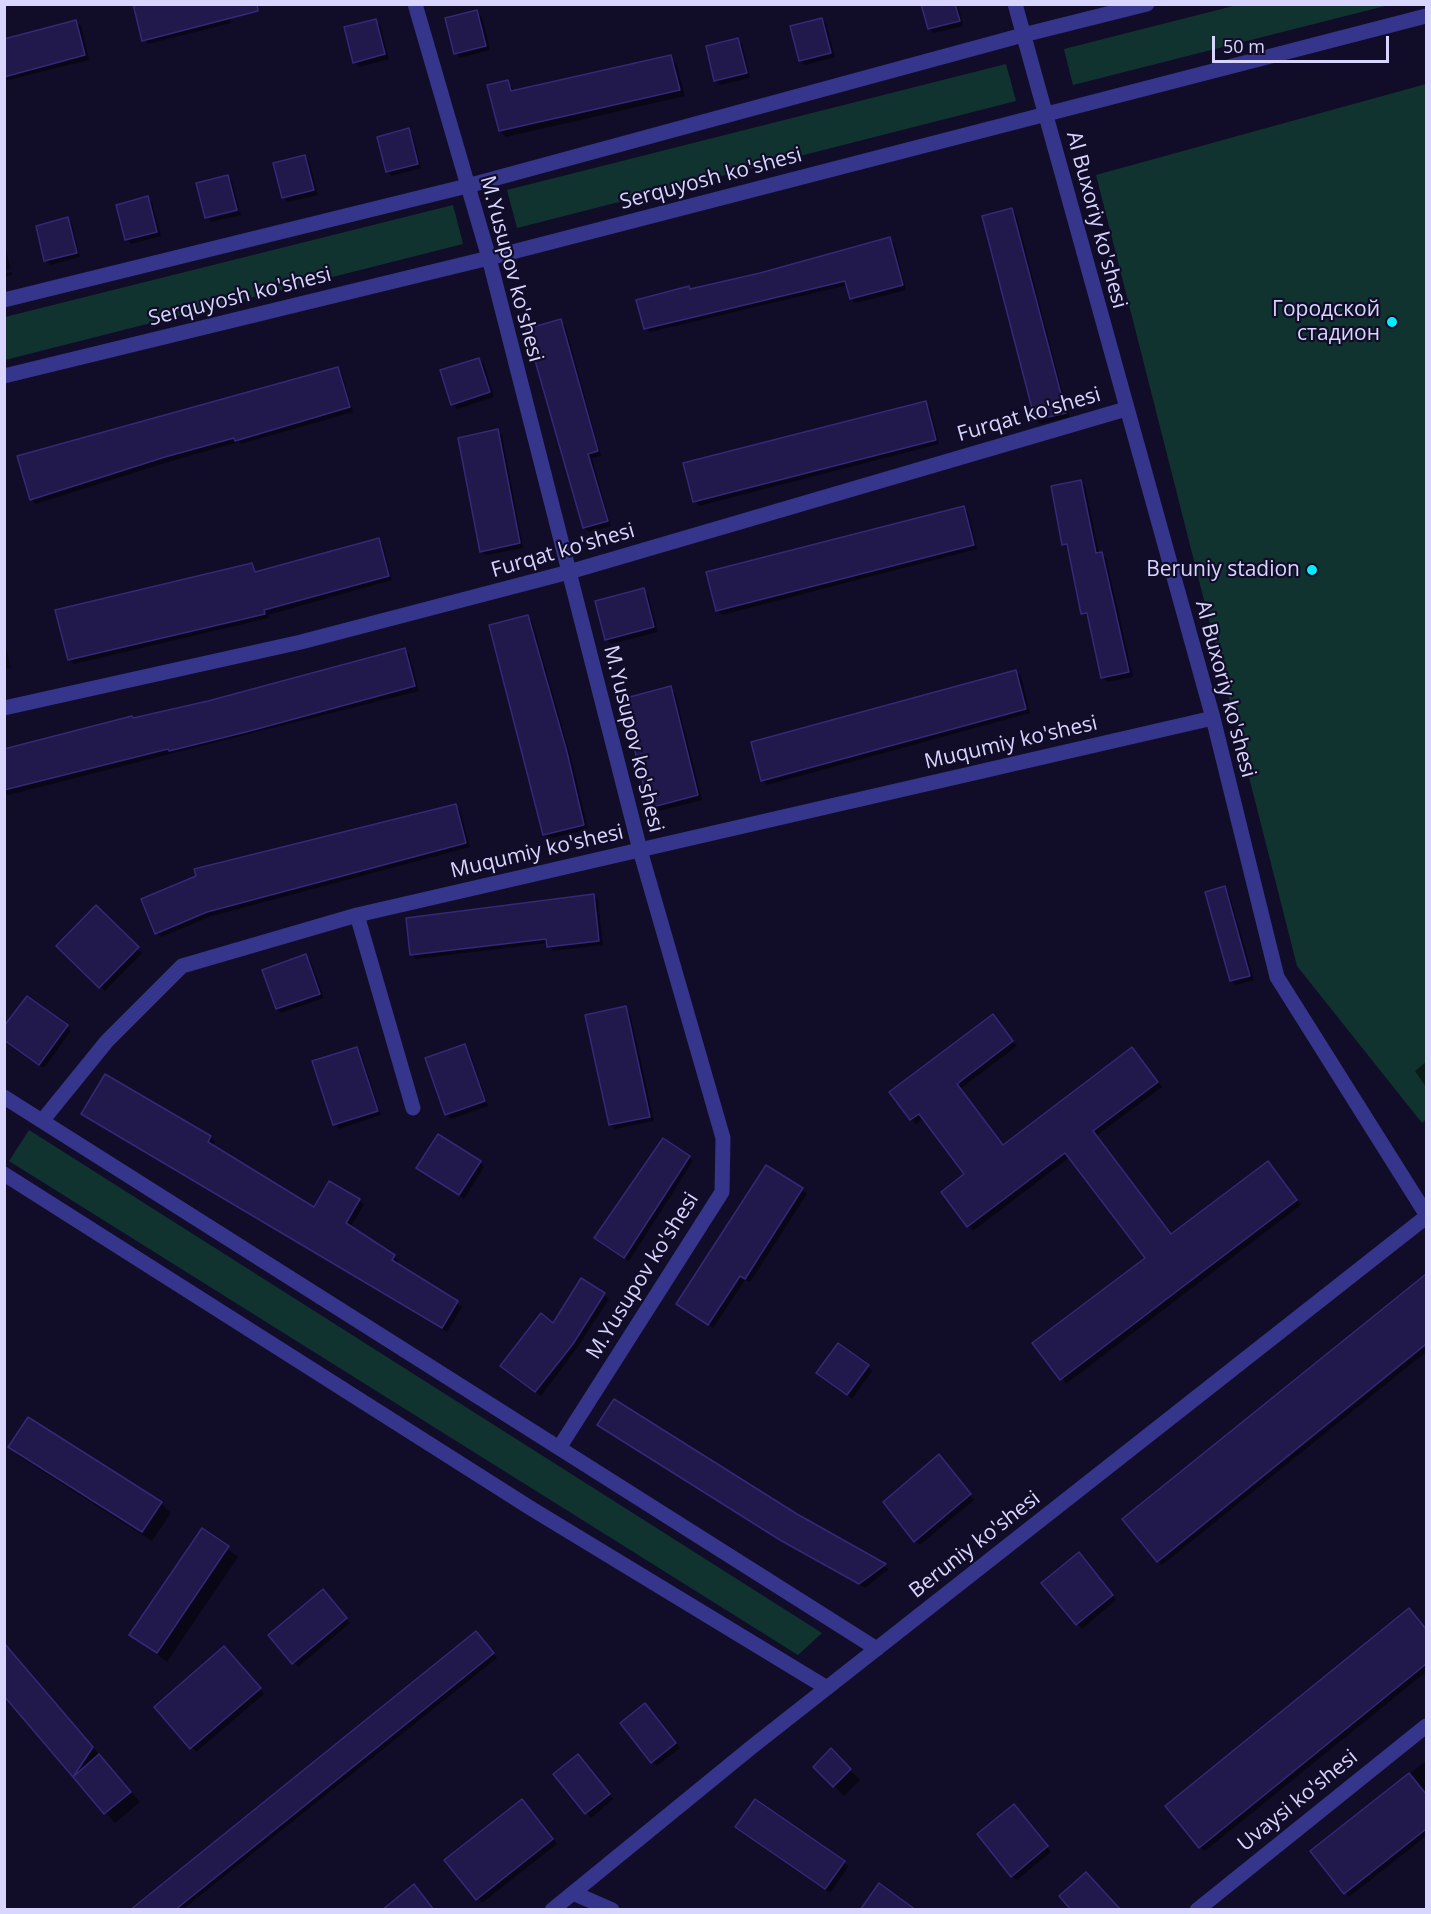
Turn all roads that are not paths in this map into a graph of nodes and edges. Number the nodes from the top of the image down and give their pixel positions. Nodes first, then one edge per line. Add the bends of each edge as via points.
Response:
1 (415, 4) edge
2 (1015, 4) edge
3 (1147, 4) edge
4 (1426, 16) edge
5 (1023, 35) junction
6 (1045, 114) junction
7 (467, 186) junction
8 (489, 258) junction
9 (4, 300) edge
10 (4, 376) edge
11 (1126, 409) junction
12 (569, 572) junction
13 (4, 708) edge
14 (1213, 718) junction
15 (639, 850) junction
16 (357, 915) junction
17 (4, 1097) edge
18 (413, 1108) dead end
19 (42, 1120) junction
20 (4, 1174) edge
21 (1426, 1215) edge
22 (559, 1448) junction
23 (877, 1649) junction
24 (827, 1688) junction
25 (1426, 1725) edge
26 (573, 1893) junction
27 (552, 1910) edge
28 (612, 1910) edge
29 (1197, 1910) edge

1 - 7 street, M.Yusupov ko'shesi
2 - 5 street, Al Buxoriy ko'shesi
3 - 5 street
4 - 6 street, Serquyosh ko'shesi
5 - 6 street, Al Buxoriy ko'shesi
5 - 7 street
6 - 8 street, Serquyosh ko'shesi
6 - 11 street, Al Buxoriy ko'shesi
7 - 8 street, M.Yusupov ko'shesi
7 - 9 street
8 - 10 street, Serquyosh ko'shesi
8 - 12 street, M.Yusupov ko'shesi
11 - 12 street, Furqat ko'shesi
11 - 14 street, Al Buxoriy ko'shesi
12 - 13 street, Furqat ko'shesi via 301,642
12 - 15 street, M.Yusupov ko'shesi
14 - 15 street, Muqumiy ko'shesi
14 - 21 street, Al Buxoriy ko'shesi via 1277,977
15 - 16 street, Muqumiy ko'shesi
15 - 22 street, M.Yusupov ko'shesi via 723,1138 722,1192
16 - 18 street
16 - 19 street, Muqumiy ko'shesi via 182,966 107,1041
17 - 19 street
19 - 22 street
20 - 24 street via 532,1509
21 - 23 street, Beruniy ko'shesi
22 - 23 street
23 - 24 street, Beruniy ko'shesi
24 - 26 street, Beruniy ko'shesi
25 - 29 street, Uvaysi ko'shesi
26 - 27 street, Beruniy ko'shesi
26 - 28 street

